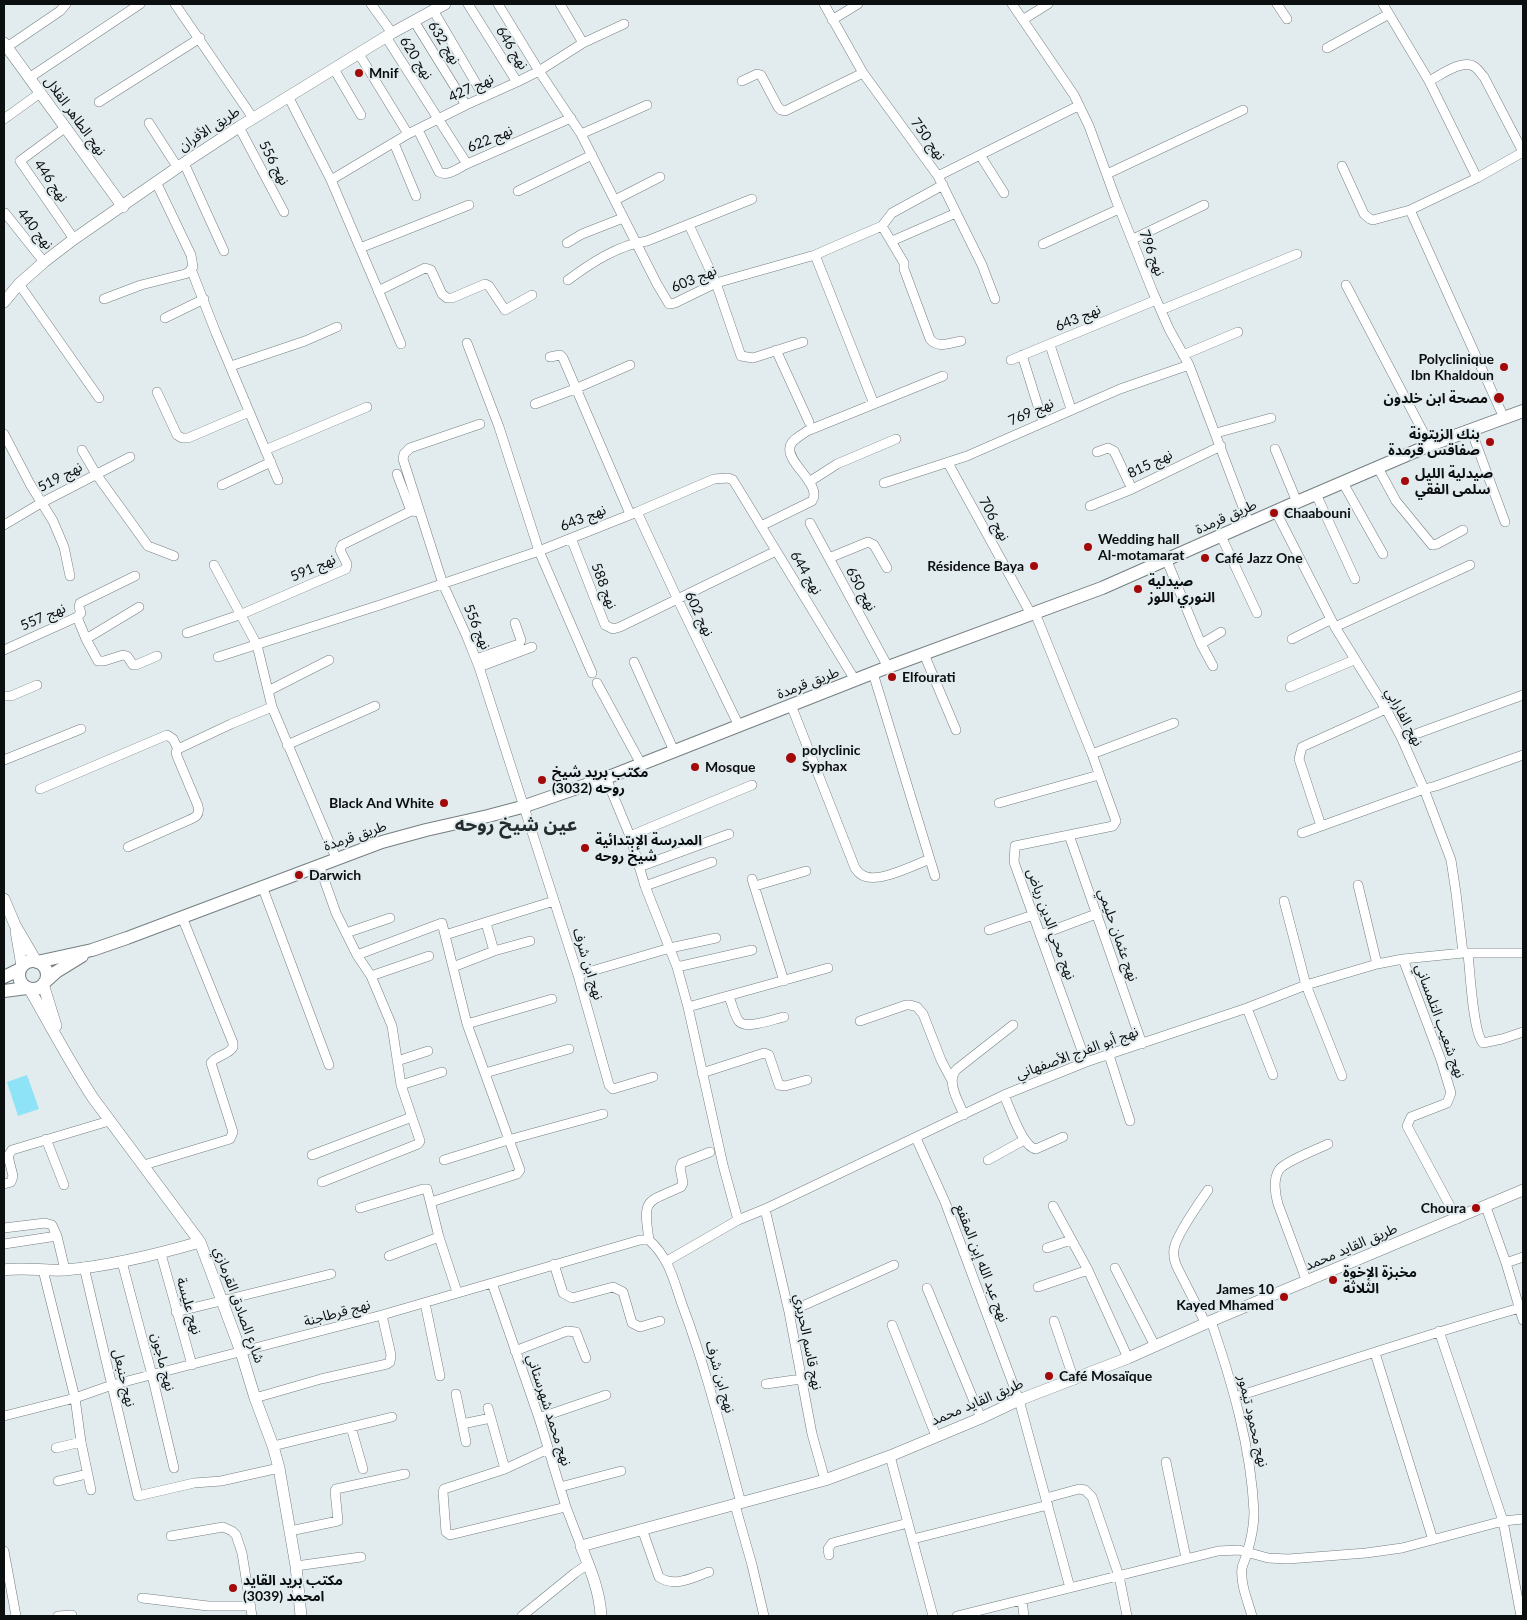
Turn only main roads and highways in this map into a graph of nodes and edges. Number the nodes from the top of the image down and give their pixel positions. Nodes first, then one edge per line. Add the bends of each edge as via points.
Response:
1 (445, 4) edge
2 (5, 45) edge
3 (122, 206) junction
4 (4, 302) edge
5 (1523, 411) edge
6 (4, 898) edge
7 (15, 925) junction
8 (92, 950) junction
9 (37, 961) junction
10 (21, 968) junction
11 (4, 977) edge
12 (44, 983) junction
13 (28, 988) junction
14 (4, 991) edge
15 (60, 1042) junction
16 (1523, 1190) edge
17 (200, 1242) junction
18 (4, 1270) edge
19 (301, 1616) edge
20 (601, 1616) edge

1 - 3 main road, طريق الأفران via 288,96
2 - 3 main road, نهج الطاهر القلال
3 - 4 main road, طريق الأفران via 44,262
5 - 8 main road, طريق قرمدة via 1430,445 1102,588 888,667 606,778 522,807 382,842
6 - 7 main road
7 - 9 main road
7 - 10 main road
8 - 9 main road, طريق قرمدة
8 - 12 main road, طريق قرمدة
9 - 10 main road via 29,961
9 - 12 main road via 46,970
10 - 11 main road
10 - 13 main road via 20,982
12 - 13 main road via 38,988
12 - 15 main road, شارع الصادق القرمازي
13 - 14 main road
13 - 15 main road, شارع الصادق القرمازي
15 - 17 main road, شارع الصادق القرمازي via 109,1121
16 - 20 main road, طريق القايد محمد via 890,1456 825,1480 581,1546 598,1595
17 - 18 main road via 122,1262 65,1270
17 - 19 main road, شارع الصادق القرمازي via 242,1352 279,1468

